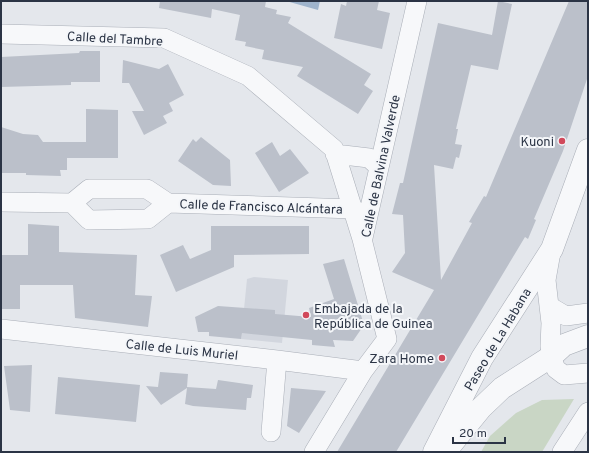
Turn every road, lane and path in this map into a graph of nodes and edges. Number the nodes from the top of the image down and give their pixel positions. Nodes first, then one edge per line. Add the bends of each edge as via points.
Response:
1 (417, 1) edge
2 (1, 34) edge
3 (588, 150) edge
4 (335, 154) junction
5 (379, 167) junction
6 (1, 202) edge
7 (72, 203) junction
8 (168, 203) junction
9 (354, 209) junction
10 (362, 239) junction
11 (552, 249) junction
12 (549, 306) junction
13 (588, 313) edge
14 (1, 329) edge
15 (588, 336) edge
16 (588, 351) edge
17 (552, 356) junction
18 (277, 360) junction
19 (363, 371) junction
20 (588, 374) edge
21 (588, 412) edge
22 (271, 432) dead end
23 (314, 452) edge
24 (434, 452) edge
25 (445, 452) edge
26 (562, 452) edge

1 - 5 street, Calle de Balvina Valverde
2 - 4 street, Calle del Tambre via 164,38 248,76 334,149
3 - 11 street, Paseo de La Habana
4 - 5 street via 369,158
4 - 9 street, Calle del Tambre
5 - 10 street, Calle de Balvina Valverde
6 - 7 street
7 - 8 street via 88,189 147,189
7 - 8 street via 89,220 148,218
8 - 9 street, Calle de Francisco Alcántara
9 - 10 street, Calle del Tambre
10 - 19 street, Calle de Balvina Valverde via 387,339
11 - 12 street, Paseo de La Habana via 547,273
11 - 24 street, Paseo de La Habana via 482,358
12 - 13 street via 566,316
12 - 17 street, Paseo de La Habana
14 - 18 street, Calle de Luis Muriel
15 - 17 street, Paseo de La Habana via 564,345
16 - 17 street
17 - 20 street via 556,369 562,374
17 - 25 street, Paseo de La Habana via 489,400
18 - 19 street, Calle de Luis Muriel
18 - 22 street
19 - 23 street, Calle de Balvina Valverde
21 - 26 street

